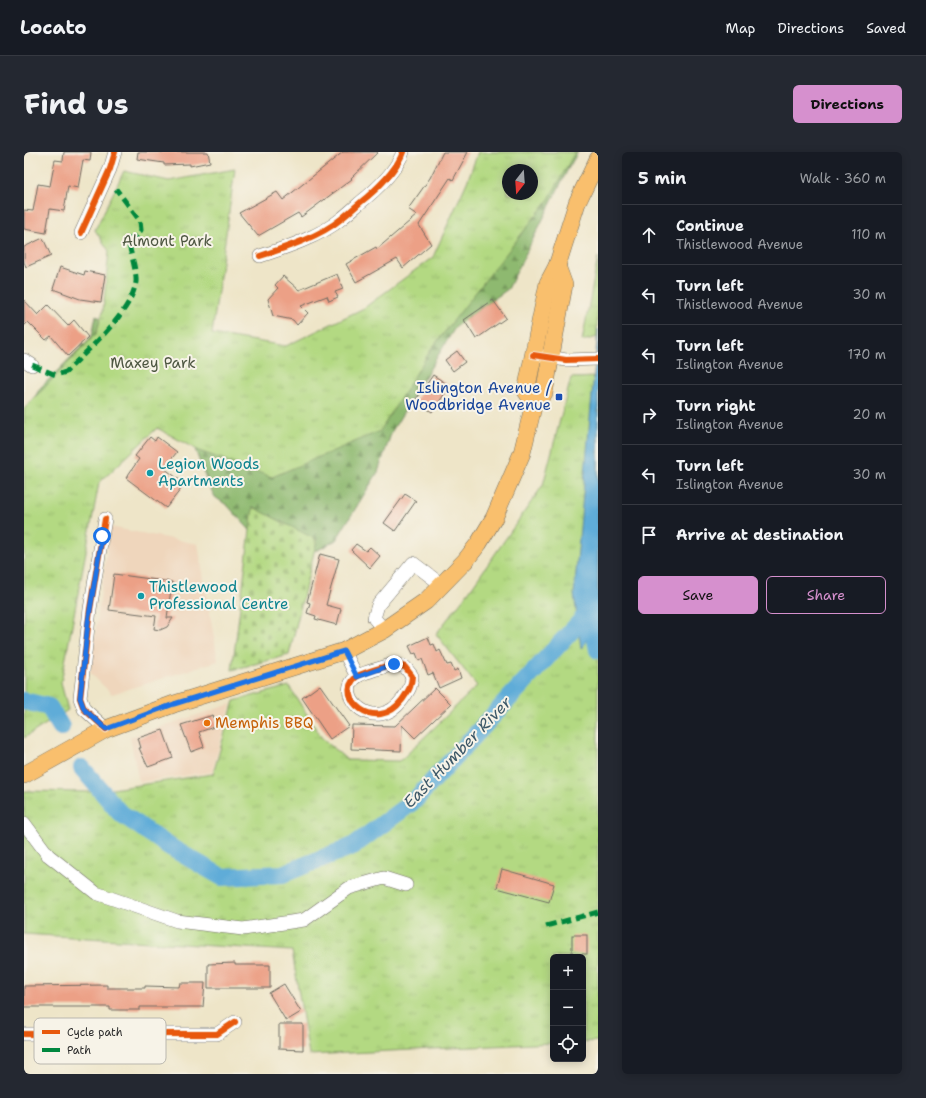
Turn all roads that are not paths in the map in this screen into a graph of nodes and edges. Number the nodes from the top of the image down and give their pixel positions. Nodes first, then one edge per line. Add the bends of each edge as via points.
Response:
1 (115, 152) edge
2 (403, 152) edge
3 (598, 160) edge
4 (81, 233) dead end
5 (260, 256) dead end
6 (557, 266) junction
7 (533, 355) junction
8 (551, 357) junction
9 (598, 359) edge
10 (534, 403) junction
11 (105, 519) dead end
12 (442, 585) junction
13 (384, 630) junction
14 (344, 651) junction
15 (357, 677) junction
16 (106, 729) junction
17 (24, 775) edge
18 (24, 824) edge
19 (406, 885) dead end
20 (235, 1022) dead end
21 (166, 1034) edge

1 - 4 street
2 - 5 street via 392,171 374,192 349,210 342,219 289,247
3 - 6 main road via 577,203
6 - 7 main road via 548,283
6 - 8 main road via 564,285
7 - 8 street
7 - 10 main road via 526,391
8 - 9 street
8 - 10 main road via 544,394
10 - 12 main road via 522,453 494,518 479,543
11 - 16 street via 89,615 80,698 84,709
12 - 13 main road via 426,600
12 - 13 street via 413,563 378,605 374,618
13 - 14 main road
14 - 15 street
14 - 16 main road via 174,704
15 - 15 street via 351,686 350,697 356,706 368,714 395,710 411,688 412,676 405,667 394,664
16 - 17 main road
18 - 19 street via 48,855 96,893 177,921 243,929 304,920 350,888 384,878
20 - 21 street via 218,1034

